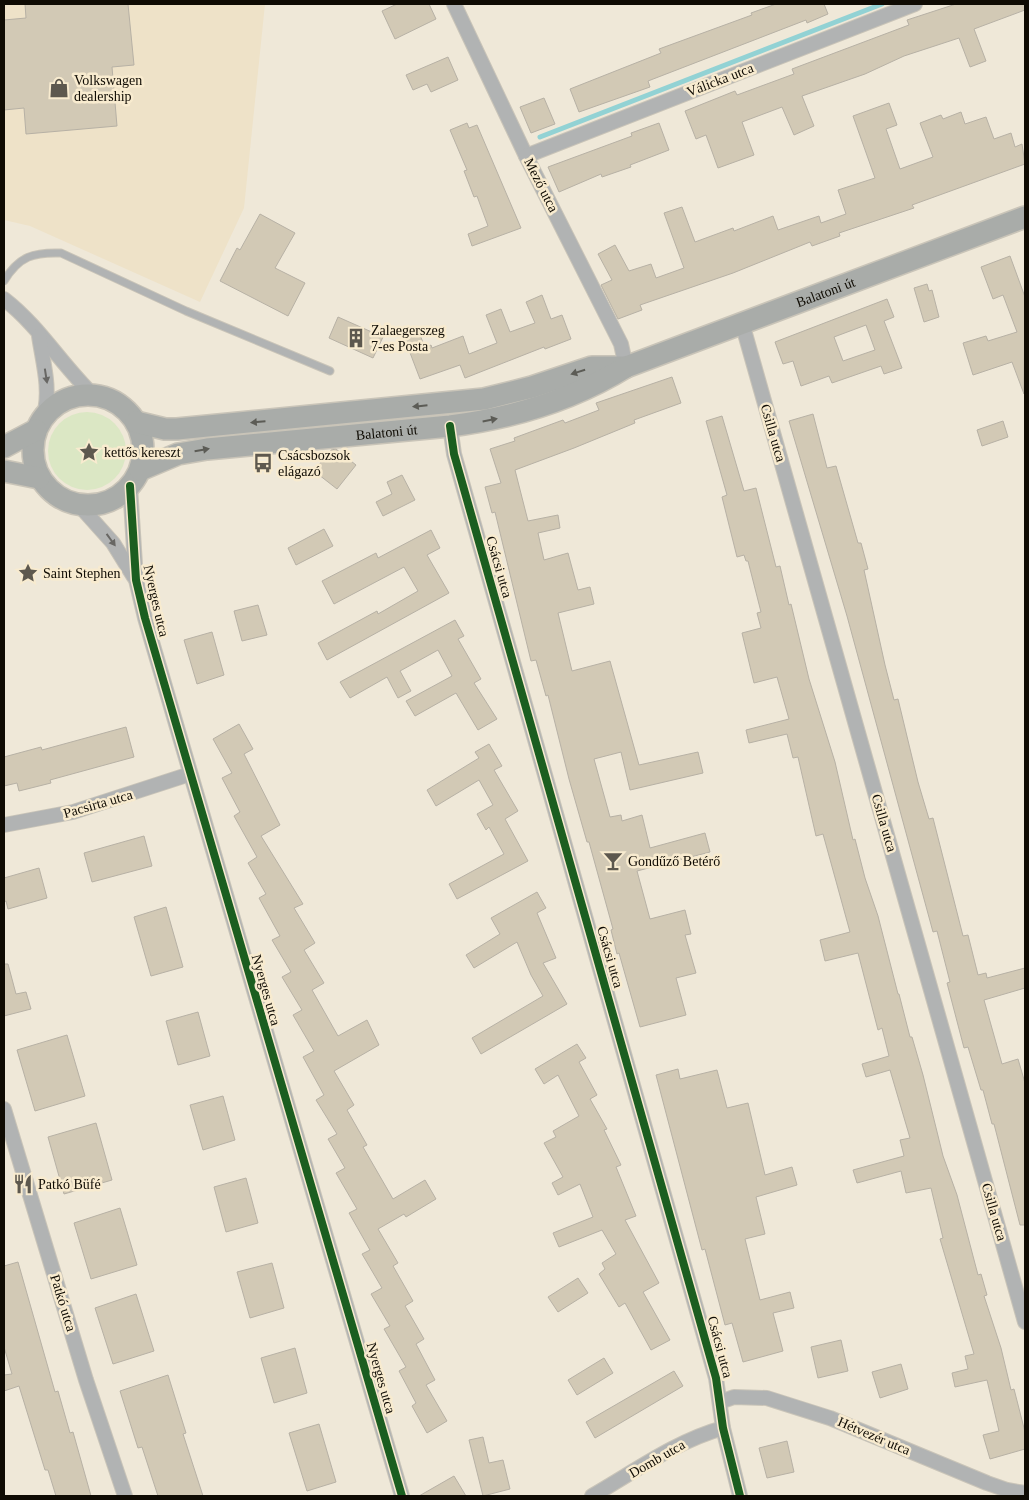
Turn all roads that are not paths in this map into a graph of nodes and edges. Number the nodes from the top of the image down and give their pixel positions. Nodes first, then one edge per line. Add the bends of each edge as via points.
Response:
1 (454, 4) edge
2 (915, 4) edge
3 (526, 156) junction
4 (1025, 217) edge
5 (4, 281) edge
6 (4, 299) edge
7 (742, 323) junction
8 (39, 336) junction
9 (626, 367) junction
10 (330, 372) dead end
11 (93, 395) junction
12 (40, 422) junction
13 (136, 422) junction
14 (450, 426) junction
15 (4, 447) edge
16 (4, 471) edge
17 (39, 478) junction
18 (135, 478) junction
19 (79, 505) junction
20 (136, 580) junction
21 (190, 774) junction
22 (4, 825) edge
23 (4, 1109) edge
24 (1025, 1322) edge
25 (720, 1402) junction
26 (723, 1428) junction
27 (1025, 1493) edge
28 (125, 1496) edge
29 (402, 1496) edge
30 (592, 1496) edge
31 (740, 1496) edge

1 - 3 street, Mező utca
2 - 3 street, Válicka utca
3 - 9 street, Mező utca via 621,344
4 - 7 main road, Balatoni út
5 - 10 lane via 20,260 39,252 61,253
6 - 8 street via 29,321
7 - 9 main road, Balatoni út
7 - 24 street, Csilla utca
8 - 11 street
8 -> 12 street via 48,393
9 -> 13 main road, Balatoni út via 592,367 484,399 177,429
14 -> 9 main road, Balatoni út via 529,411 599,383
11 - 12 main road via 71,397 56,404
11 - 13 main road via 115,402
12 - 15 main road
12 - 17 main road via 32,446
13 - 18 main road via 143,445
18 -> 14 main road, Balatoni út via 178,454 207,448
14 - 25 street, Csácsi utca via 454,454 714,1369
16 - 17 main road
17 - 19 main road via 63,500
18 - 19 main road via 115,498 98,504
18 - 20 street, Nyerges utca
19 -> 20 street, Nyerges utca via 113,543
20 - 21 street, Nyerges utca
21 - 22 street, Pacsirta utca via 73,812
21 - 29 street, Nyerges utca
23 - 28 street, Patkó utca via 86,1380
25 - 26 street, Csácsi utca
25 - 27 street, Hétvezér utca via 734,1397 767,1398 830,1418 987,1483
26 - 30 street, Domb utca via 680,1445
26 - 31 street, Csácsi utca

